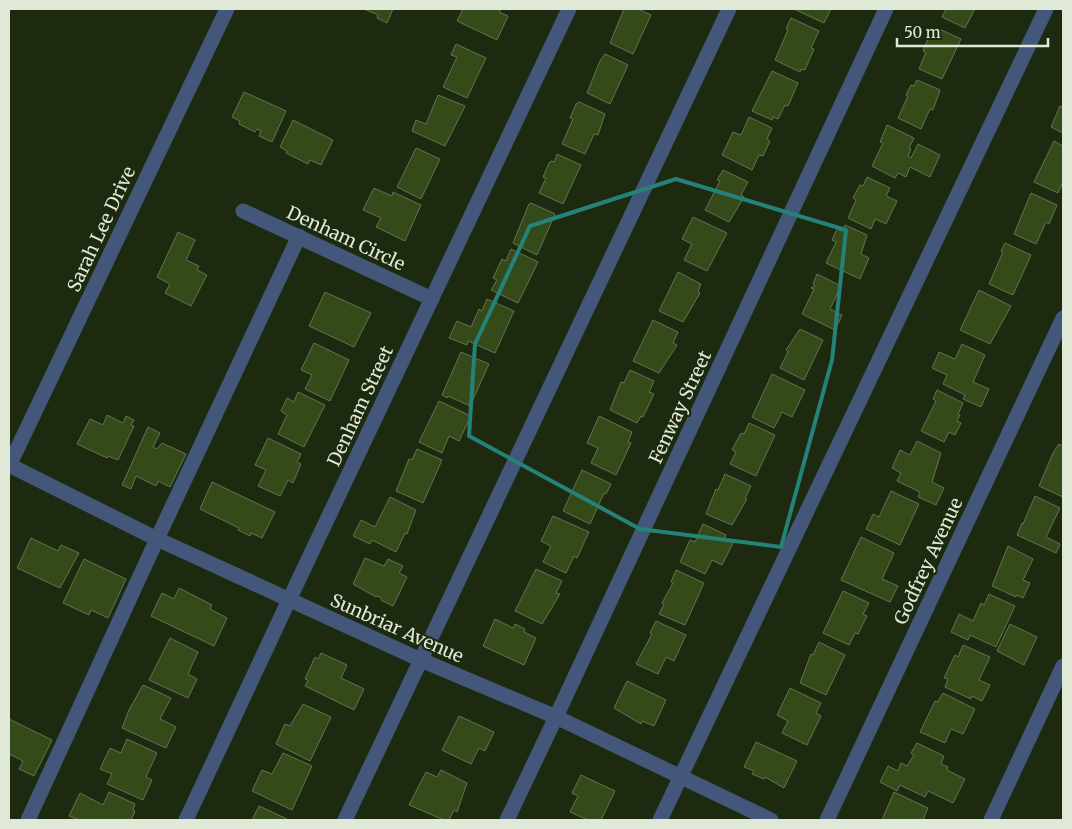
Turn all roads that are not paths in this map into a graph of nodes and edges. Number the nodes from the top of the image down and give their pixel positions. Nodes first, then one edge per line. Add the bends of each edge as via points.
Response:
1 (227, 9) edge
2 (569, 9) edge
3 (729, 9) edge
4 (886, 9) edge
5 (1046, 9) edge
6 (243, 211) dead end
7 (298, 236) junction
8 (432, 299) junction
9 (1063, 318) edge
10 (9, 466) edge
11 (157, 539) junction
12 (289, 600) junction
13 (421, 660) junction
14 (1063, 666) edge
15 (556, 717) junction
16 (680, 777) junction
17 (28, 820) edge
18 (186, 820) edge
19 (345, 820) edge
20 (506, 820) edge
21 (660, 820) edge
22 (771, 820) edge
23 (827, 820) edge
24 (991, 820) edge

1 - 10 street, Sarah Lee Drive
2 - 8 street, Denham Street
3 - 13 street
4 - 15 street, Fenway Street
5 - 16 street
6 - 7 street, Denham Circle
7 - 8 street, Denham Circle
7 - 11 street
8 - 12 street, Denham Street
9 - 23 street, Godfrey Avenue
10 - 11 street, Sunbriar Avenue
11 - 12 street, Sunbriar Avenue
11 - 17 street
12 - 13 street, Sunbriar Avenue
12 - 18 street, Denham Street
13 - 15 street, Sunbriar Avenue
13 - 19 street
14 - 24 street
15 - 16 street, Sunbriar Avenue
15 - 20 street, Fenway Street
16 - 21 street
16 - 22 street, Sunbriar Avenue

